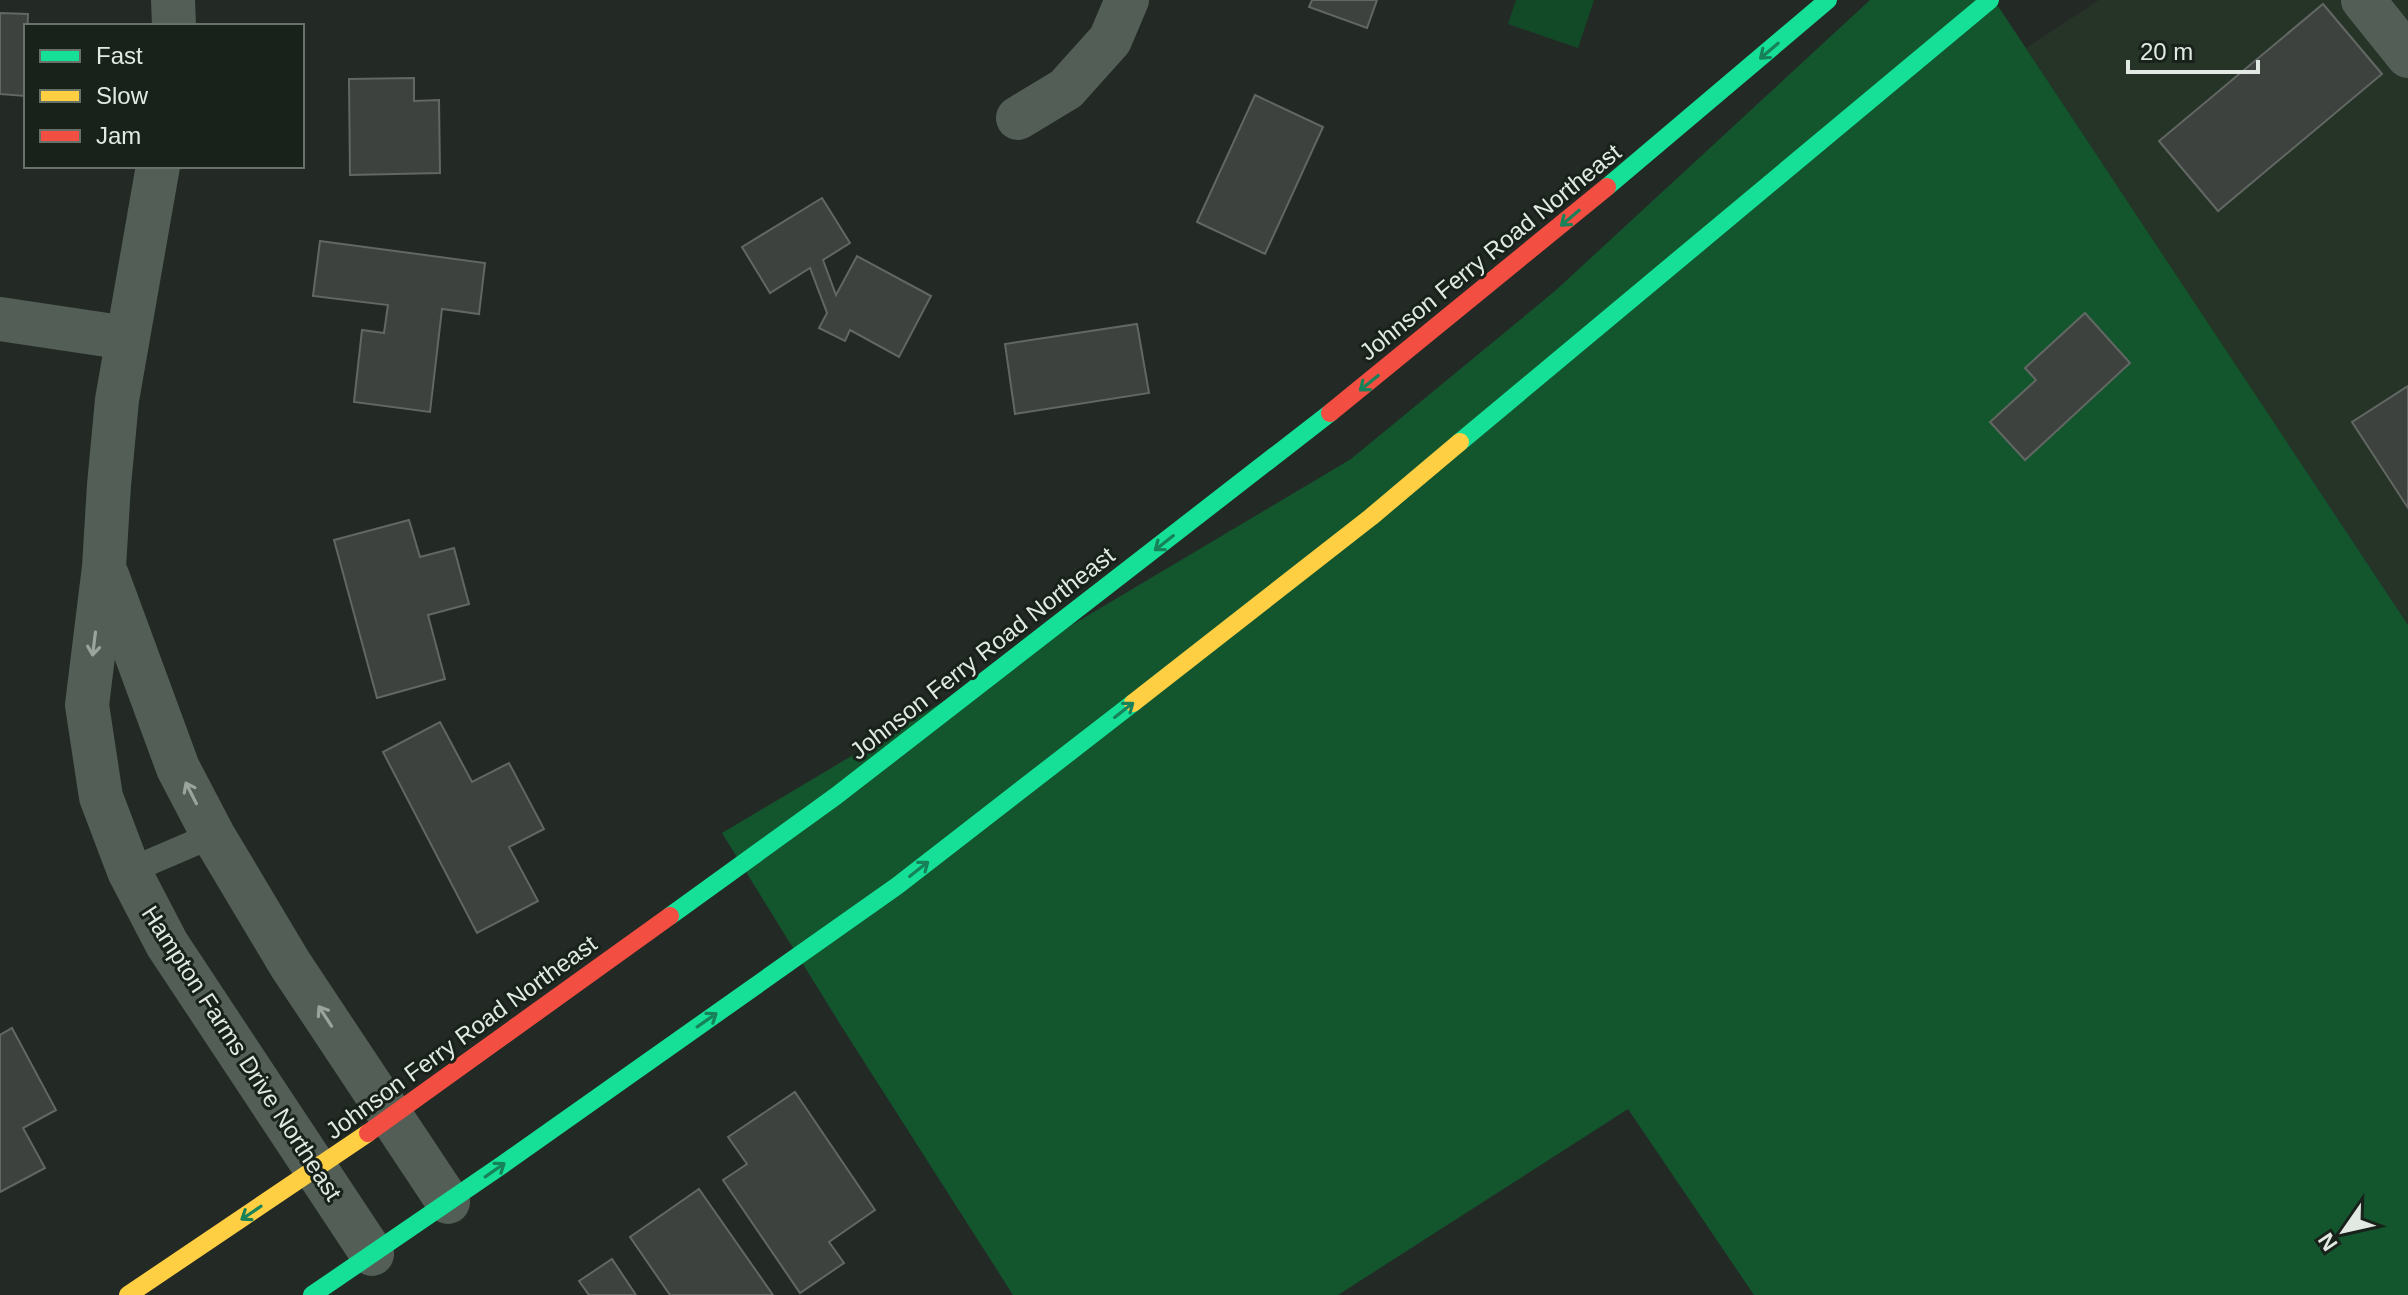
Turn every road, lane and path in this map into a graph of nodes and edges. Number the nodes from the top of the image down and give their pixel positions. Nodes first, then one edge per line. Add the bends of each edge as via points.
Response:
1 (173, 0) edge
2 (1127, 0) edge
3 (1828, 0) edge
4 (1990, 0) edge
5 (2363, 0) edge
6 (174, 24) edge
7 (2408, 56) edge
8 (1018, 118) dead end
9 (158, 168) edge
10 (0, 319) edge
11 (127, 338) junction
12 (104, 567) junction
13 (213, 835) junction
14 (129, 871) junction
15 (391, 1118) junction
16 (316, 1170) junction
17 (448, 1202) junction
18 (372, 1254) junction
19 (128, 1295) edge
20 (312, 1295) edge

1 - 6 street
2 - 8 street via 1110,40 1066,89
3 -> 15 main road, Johnson Ferry Road Northeast via 1299,439 836,796
17 -> 4 main road via 897,886 1359,527
5 - 7 street
9 - 11 street, Hampton Farms Drive Northeast
10 - 11 street
11 - 12 street, Hampton Farms Drive Northeast
13 -> 12 street, Hampton Farms Drive Northeast via 178,768
12 -> 14 street, Hampton Farms Drive Northeast via 87,705 101,797
13 - 14 lane
15 -> 13 street, Hampton Farms Drive Northeast
14 - 16 street, Hampton Farms Drive Northeast via 167,944
15 - 16 main road, Johnson Ferry Road Northeast
15 - 17 street, Hampton Farms Drive Northeast
16 - 18 street, Hampton Farms Drive Northeast
16 -> 19 main road, Johnson Ferry Road Northeast
17 - 18 main road
18 - 20 main road

